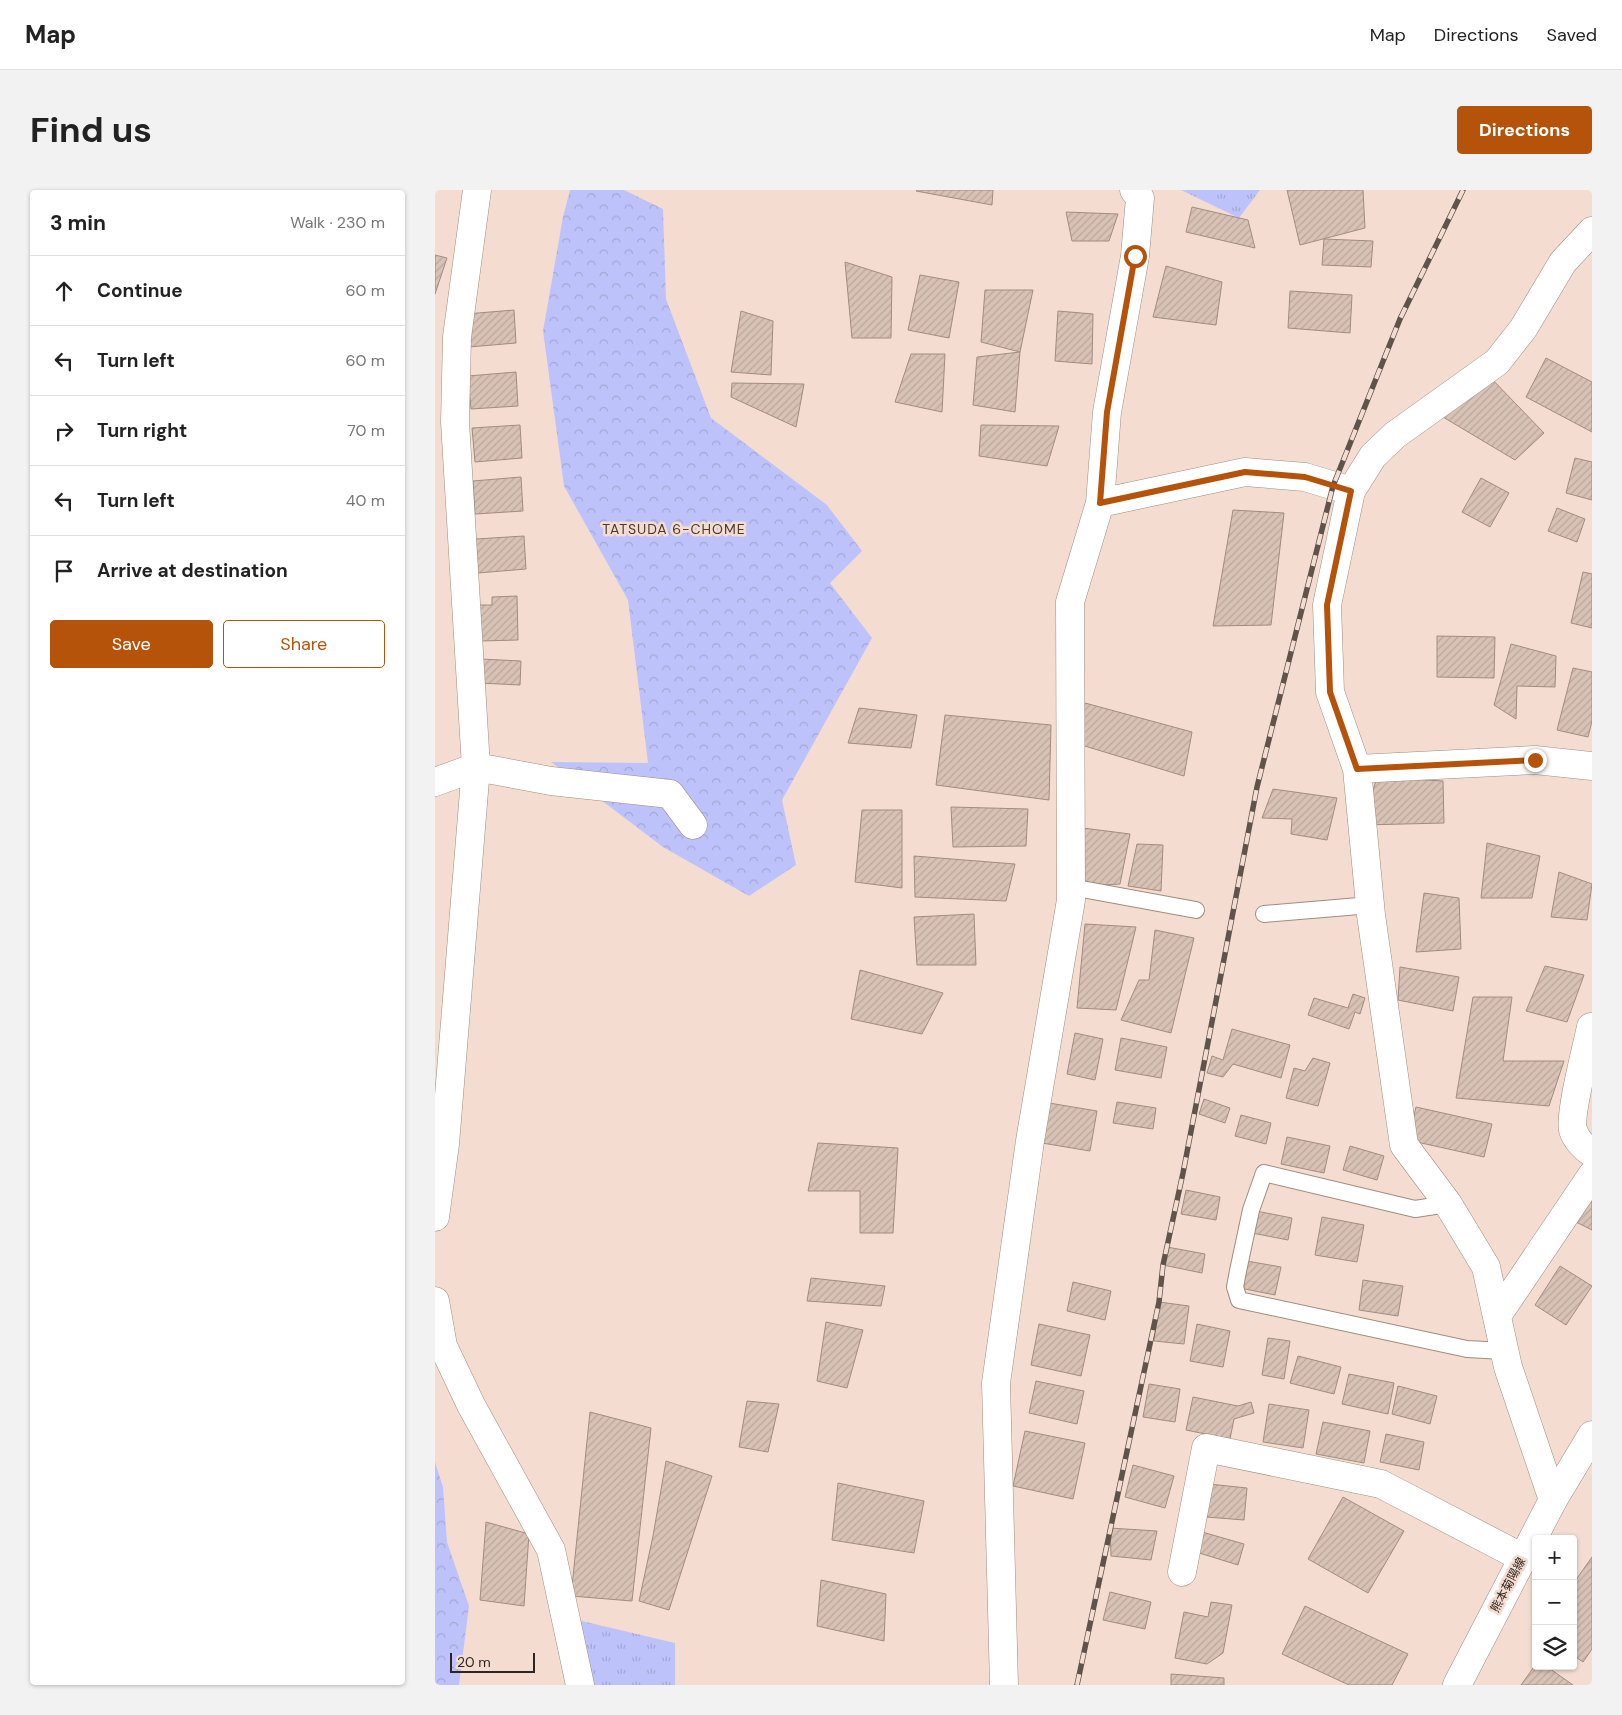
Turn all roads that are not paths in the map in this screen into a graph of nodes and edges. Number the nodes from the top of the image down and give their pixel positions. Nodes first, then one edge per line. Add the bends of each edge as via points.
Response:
1 (477, 190) edge
2 (1134, 190) edge
3 (1592, 231) edge
4 (1351, 491) junction
5 (1100, 503) junction
6 (1592, 766) edge
7 (476, 767) junction
8 (1357, 769) junction
9 (435, 782) edge
10 (693, 825) dead end
11 (1071, 887) junction
12 (1371, 906) junction
13 (1196, 910) dead end
14 (1264, 914) dead end
15 (1591, 1027) edge
16 (1592, 1153) edge
17 (1592, 1175) edge
18 (1448, 1204) junction
19 (435, 1217) edge
20 (435, 1300) edge
21 (1497, 1316) junction
22 (1504, 1351) junction
23 (1592, 1435) edge
24 (1553, 1500) junction
25 (1523, 1558) junction
26 (1182, 1572) dead end
27 (580, 1685) edge
28 (1004, 1685) edge
29 (1457, 1685) edge

1 - 7 street via 457,337 455,422
2 - 5 street via 1140,198 1135,256 1107,412
3 - 4 street via 1563,262 1523,329 1497,362 1395,435 1373,456
4 - 5 street via 1305,477 1245,472
4 - 8 street via 1327,605 1330,692
5 - 11 street via 1070,602
6 - 8 street via 1535,760
7 - 9 street
7 - 10 street via 551,781 670,794
7 - 19 street via 445,1144
8 - 12 street
11 - 13 lane
11 - 28 street via 1030,1141 996,1383
12 - 14 lane
12 - 18 street via 1404,1145
15 - 16 street via 1573,1114 1573,1129
17 - 21 street
18 - 21 street via 1486,1267
18 - 22 lane via 1415,1209 1264,1173 1251,1210 1238,1271 1235,1287 1239,1300 1467,1349
20 - 27 street via 443,1346 471,1405 551,1550
21 - 22 street
22 - 24 street
23 - 24 street, 熊本菊陽線
24 - 25 street, 熊本菊陽線
25 - 26 street via 1381,1484 1206,1448
25 - 29 street, 熊本菊陽線

